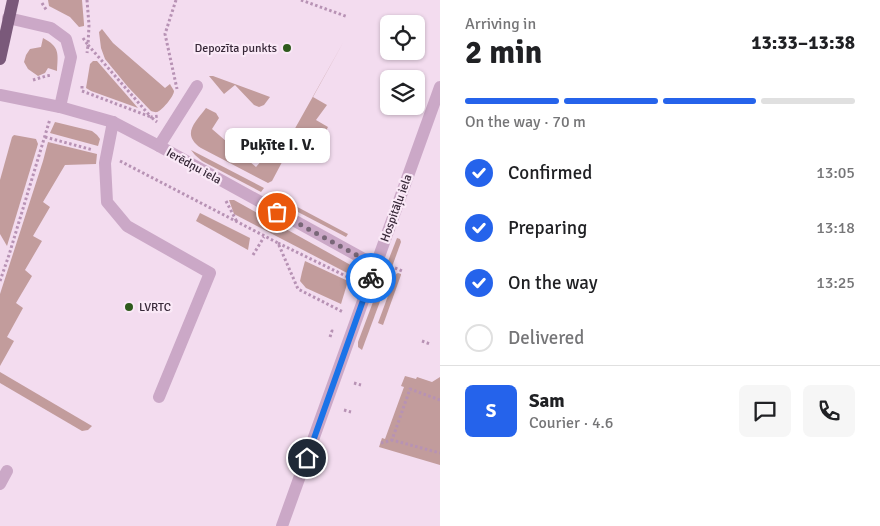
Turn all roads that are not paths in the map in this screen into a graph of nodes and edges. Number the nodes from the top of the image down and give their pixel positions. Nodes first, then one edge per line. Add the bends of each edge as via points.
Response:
1 (13, 0) edge
2 (8, 18) junction
3 (0, 59) edge
4 (197, 86) dead end
5 (440, 88) edge
6 (0, 95) edge
7 (60, 107) junction
8 (113, 122) junction
9 (159, 146) junction
10 (377, 264) junction
11 (159, 397) dead end
12 (7, 471) dead end
13 (0, 484) edge
14 (282, 526) edge

1 - 2 main road
2 - 3 main road
2 - 7 street via 50,28 66,38 70,57
4 - 9 street
5 - 10 street, Hospitāļu iela
6 - 7 street, Ierēdņu iela
7 - 8 street, Ierēdņu iela
8 - 9 street, Ierēdņu iela
8 - 11 street via 105,163 107,202 128,226 210,273
9 - 10 street, Ierēdņu iela
10 - 14 street, Hospitāļu iela
12 - 13 street

